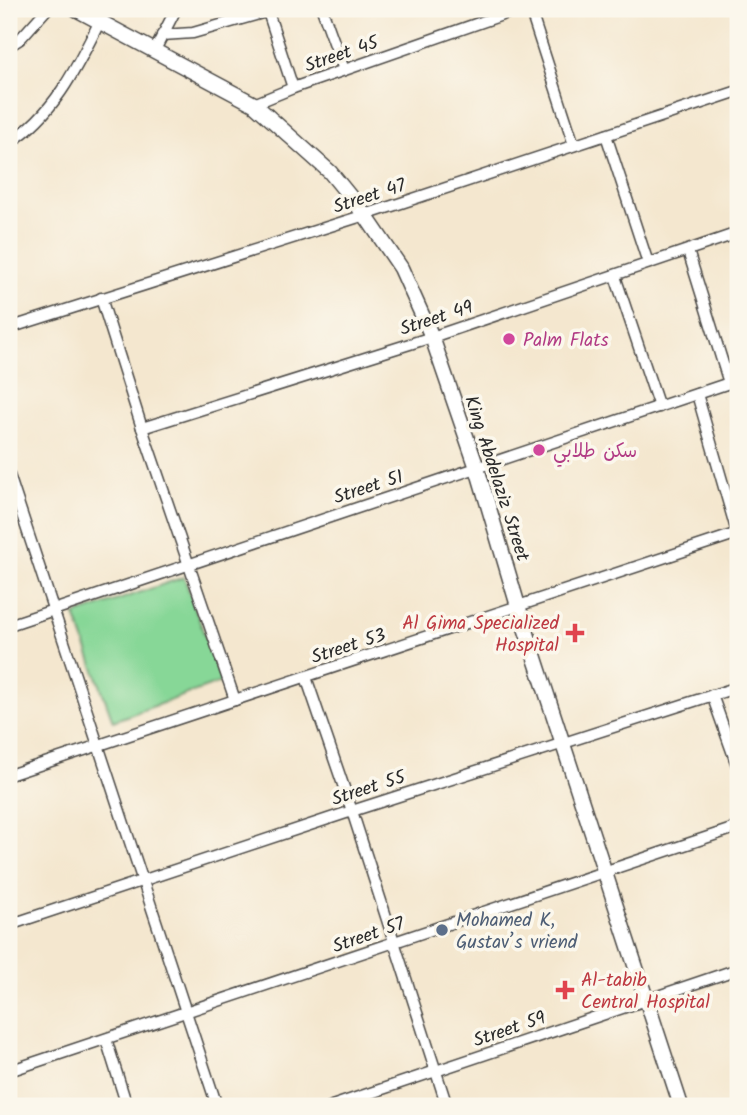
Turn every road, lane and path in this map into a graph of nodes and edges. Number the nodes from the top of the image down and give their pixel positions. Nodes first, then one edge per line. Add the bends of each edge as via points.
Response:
1 (47, 9) edge
2 (76, 9) edge
3 (176, 9) edge
4 (227, 9) edge
5 (322, 9) edge
6 (519, 9) edge
7 (530, 9) edge
8 (272, 10) edge
9 (103, 14) edge
10 (232, 21) junction
11 (162, 35) junction
12 (9, 46) edge
13 (155, 50) junction
14 (344, 70) junction
15 (293, 88) junction
16 (738, 91) edge
17 (254, 104) junction
18 (606, 135) junction
19 (9, 143) edge
20 (574, 145) junction
21 (365, 215) junction
22 (738, 233) edge
23 (688, 251) junction
24 (648, 263) junction
25 (615, 276) junction
26 (102, 298) junction
27 (9, 328) edge
28 (432, 337) junction
29 (734, 382) edge
30 (697, 394) junction
31 (659, 407) junction
32 (142, 428) junction
33 (477, 468) junction
34 (9, 475) edge
35 (738, 534) edge
36 (189, 564) junction
37 (518, 606) junction
38 (53, 611) junction
39 (9, 625) edge
40 (306, 677) junction
41 (738, 687) edge
42 (712, 695) junction
43 (234, 700) junction
44 (563, 743) junction
45 (99, 746) junction
46 (738, 768) edge
47 (9, 775) edge
48 (352, 811) junction
49 (738, 827) edge
50 (604, 871) junction
51 (144, 880) junction
52 (9, 925) edge
53 (395, 943) junction
54 (738, 969) edge
55 (646, 1000) junction
56 (186, 1013) junction
57 (106, 1039) junction
58 (9, 1071) edge
59 (436, 1071) junction
60 (127, 1106) edge
61 (217, 1106) edge
62 (332, 1106) edge
63 (447, 1106) edge
64 (681, 1106) edge

1 - 12 street
2 - 9 street, King Abdelaziz Street
3 - 11 street
4 - 10 street
5 - 14 street
6 - 14 street, Street 45
7 - 20 street
8 - 10 street
8 - 15 street
9 - 13 street, King Abdelaziz Street
9 - 19 street via 65,88 37,122
10 - 11 street via 193,33
11 - 13 street
13 - 17 street, King Abdelaziz Street
14 - 15 street, Street 45
15 - 17 street, Street 45
16 - 18 street, Street 47
17 - 21 street, King Abdelaziz Street via 330,172
18 - 20 street, Street 47
18 - 24 street
20 - 21 street, Street 47
21 - 26 street, Street 47
21 - 28 street, King Abdelaziz Street via 401,268
22 - 23 street, Street 49
23 - 24 street, Street 49
23 - 29 street
24 - 25 street, Street 49
25 - 28 street, Street 49
25 - 31 street
26 - 27 street, Street 47
26 - 32 street
28 - 32 street, Street 49
28 - 33 street, King Abdelaziz Street
29 - 30 street, Street 51
30 - 31 street, Street 51
30 - 35 street
31 - 33 street, Street 51
32 - 36 street
33 - 36 street, Street 51
33 - 37 street, King Abdelaziz Street
34 - 38 street
35 - 37 street, Street 53
36 - 38 street, Street 51
36 - 43 street
37 - 40 street, Street 53
37 - 44 street, King Abdelaziz Street
38 - 39 street, Street 51
38 - 45 street
40 - 43 street, Street 53
40 - 48 street
41 - 42 street, Street 55
42 - 44 street, Street 55
42 - 46 street
43 - 45 street, Street 53
44 - 48 street, Street 55
44 - 50 street, King Abdelaziz Street
45 - 47 street, Street 53
45 - 51 street
48 - 51 street, Street 55
48 - 53 street
49 - 50 street, Street 57
50 - 53 street, Street 57
50 - 55 street, King Abdelaziz Street
51 - 52 street, Street 55
51 - 56 street
53 - 56 street, Street 57
53 - 59 street
54 - 55 street, Street 59
55 - 59 street, Street 59
55 - 64 street, King Abdelaziz Street
56 - 57 street, Street 57
56 - 61 street
57 - 58 street, Street 57
57 - 60 street
59 - 62 street, Street 59
59 - 63 street

